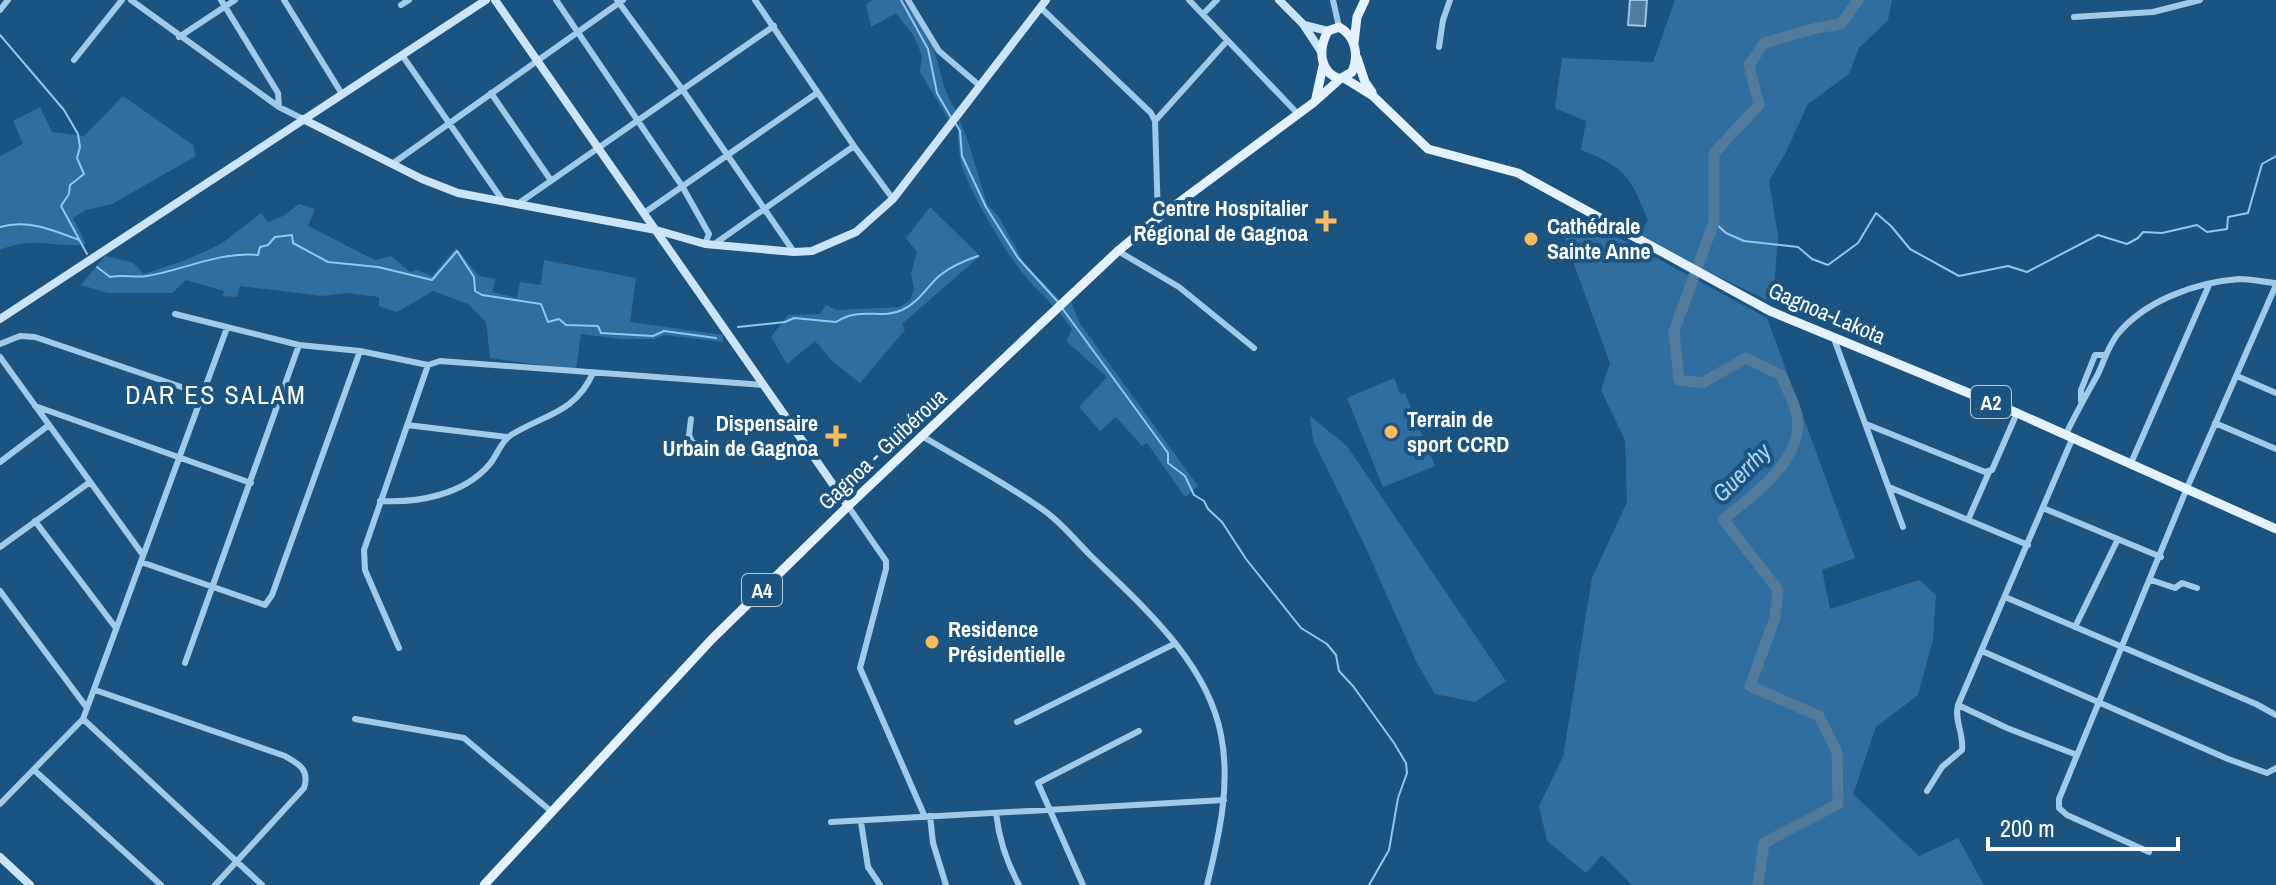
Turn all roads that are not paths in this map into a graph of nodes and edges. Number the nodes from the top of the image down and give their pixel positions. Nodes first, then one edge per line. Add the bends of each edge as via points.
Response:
1 (8, 0) edge
2 (122, 0) edge
3 (131, 0) edge
4 (235, 0) edge
5 (284, 0) edge
6 (409, 0) edge
7 (486, 0) edge
8 (495, 0) edge
9 (556, 0) edge
10 (755, 0) edge
11 (908, 0) edge
12 (1189, 0) edge
13 (1217, 0) edge
14 (1279, 0) edge
15 (1333, 0) edge
16 (1365, 0) edge
17 (1450, 0) edge
18 (2200, 0) edge
19 (619, 1) edge
20 (1043, 2) edge
21 (223, 3) edge
22 (401, 5) dead end
23 (0, 10) edge
24 (1203, 14) junction
25 (1357, 17) junction
26 (2074, 17) dead end
27 (1303, 24) junction
28 (774, 26) junction
29 (1332, 29) junction
30 (577, 31) junction
31 (179, 37) junction
32 (1227, 41) junction
33 (1354, 43) junction
34 (1439, 47) dead end
35 (1322, 53) junction
36 (1356, 54) junction
37 (402, 55) junction
38 (74, 60) dead end
39 (538, 60) junction
40 (1323, 66) junction
41 (1342, 79) junction
42 (980, 86) junction
43 (682, 89) junction
44 (491, 93) junction
45 (817, 93) junction
46 (342, 94) junction
47 (1315, 101) junction
48 (1382, 104) junction
49 (279, 107) junction
50 (1298, 114) junction
51 (303, 119) junction
52 (638, 119) junction
53 (1155, 121) junction
54 (448, 122) junction
55 (598, 146) junction
56 (854, 146) junction
57 (727, 154) junction
58 (392, 164) junction
59 (550, 179) junction
60 (682, 186) junction
61 (893, 199) junction
62 (503, 201) junction
63 (519, 203) junction
64 (765, 209) junction
65 (644, 213) junction
66 (1158, 218) junction
67 (656, 230) junction
68 (709, 244) junction
69 (1118, 251) junction
70 (794, 252) junction
71 (2276, 284) edge
72 (2209, 285) junction
73 (175, 314) dead end
74 (0, 319) edge
75 (227, 328) junction
76 (1833, 336) junction
77 (0, 344) edge
78 (299, 345) junction
79 (1254, 348) dead end
80 (360, 351) junction
81 (0, 357) edge
82 (428, 365) junction
83 (9, 369) junction
84 (593, 373) junction
85 (0, 375) edge
86 (2237, 376) junction
87 (764, 385) junction
88 (2276, 393) edge
89 (202, 394) junction
90 (35, 406) junction
91 (2017, 413) junction
92 (691, 419) dead end
93 (2215, 423) junction
94 (1866, 424) junction
95 (49, 425) junction
96 (407, 425) junction
97 (922, 436) junction
98 (2070, 436) junction
99 (507, 437) junction
100 (805, 445) junction
101 (2276, 449) edge
102 (180, 457) junction
103 (0, 462) edge
104 (2131, 463) junction
105 (1989, 472) junction
106 (90, 482) junction
107 (251, 483) junction
108 (1889, 487) junction
109 (2187, 488) junction
110 (380, 501) junction
111 (848, 506) junction
112 (2043, 508) junction
113 (1968, 520) junction
114 (35, 521) junction
115 (1903, 527) dead end
116 (2276, 529) edge
117 (2118, 539) junction
118 (2028, 545) junction
119 (0, 547) edge
120 (2161, 557) junction
121 (142, 558) junction
122 (2151, 580) junction
123 (212, 588) junction
124 (2197, 588) dead end
125 (0, 591) edge
126 (2005, 597) junction
127 (2075, 627) junction
128 (116, 628) junction
129 (1174, 644) junction
130 (2123, 647) junction
131 (399, 648) dead end
132 (1982, 651) junction
133 (185, 663) dead end
134 (95, 690) junction
135 (2100, 702) junction
136 (1958, 705) junction
137 (87, 708) junction
138 (2276, 715) edge
139 (83, 719) junction
140 (355, 719) dead end
141 (1017, 722) dead end
142 (1139, 731) dead end
143 (2077, 755) junction
144 (2276, 768) edge
145 (34, 770) junction
146 (1927, 791) dead end
147 (1224, 800) junction
148 (0, 804) edge
149 (1051, 809) junction
150 (552, 812) junction
151 (996, 813) junction
152 (928, 816) junction
153 (831, 822) dead end
154 (861, 822) junction
155 (2149, 852) dead end
156 (0, 857) edge
157 (237, 861) junction
158 (30, 885) edge
159 (161, 885) edge
160 (215, 885) edge
161 (262, 885) edge
162 (484, 885) edge
163 (880, 885) edge
164 (946, 885) edge
165 (1019, 885) edge
166 (1083, 885) edge
167 (1207, 885) edge

1 - 23 street
2 - 38 street
3 - 31 street
4 - 21 street
5 - 46 street
6 - 22 street
7 - 37 street
8 - 39 street
9 - 30 street
10 - 28 street
11 - 42 street via 939,51
12 - 24 street
13 - 24 street
14 - 27 street
15 - 29 street
16 - 25 main road
17 - 34 street
18 - 26 street via 2153,12
19 - 30 street
19 - 43 street
20 - 42 street
20 - 53 street
21 - 31 street
21 - 49 street via 278,93
24 - 32 street
25 - 29 main road
25 - 33 main road
27 - 29 street
27 - 35 street
28 - 43 street
28 - 45 street
29 - 33 main road via 1349,33
29 - 35 main road
30 - 39 street
30 - 52 street
31 - 49 street
32 - 50 street
32 - 53 street
33 - 36 main road
35 - 40 main road
36 - 41 main road via 1354,70
36 - 48 main road, Gagnoa-Lakota / A2 via 1365,82
37 - 46 street
37 - 54 street
39 - 44 street
39 - 55 street
40 - 41 main road
40 - 47 main road
41 - 47 main road, Gagnoa - Guibéroua / A4
41 - 48 main road, Gagnoa-Lakota / A2
42 - 61 street
43 - 52 street
43 - 57 street
44 - 54 street
44 - 59 street
45 - 56 street
45 - 57 street
46 - 51 street
47 - 50 main road, Gagnoa - Guibéroua / A4
48 - 76 main road, Gagnoa-Lakota / A2 via 1428,149 1523,175 1770,311
49 - 51 street
50 - 66 main road, Gagnoa - Guibéroua / A4
51 - 58 street
51 - 74 street
52 - 55 street
52 - 60 street
53 - 66 street
54 - 58 street
54 - 62 street
55 - 59 street
55 - 65 street
56 - 61 street
56 - 64 street
57 - 60 street
57 - 64 street
58 - 62 street via 441,188
59 - 63 street
60 - 65 street
60 - 68 street via 709,234
61 - 70 street via 856,232 812,251
62 - 63 street
63 - 67 street
64 - 68 street
64 - 70 street
65 - 67 street
66 - 69 main road, Gagnoa - Guibéroua / A4
67 - 68 street
67 - 87 street
68 - 70 street
69 - 79 street via 1179,287
69 - 97 main road, Gagnoa - Guibéroua / A4
71 - 72 street via 2240,279
71 - 86 street
72 - 98 street via 2148,307 2118,334 2081,401
72 - 104 street
73 - 75 street
75 - 78 street
75 - 89 street
76 - 91 main road, Gagnoa-Lakota / A2
76 - 94 street
77 - 89 street via 35,337
78 - 80 street
78 - 107 street
80 - 82 street
80 - 123 street via 269,601 260,605
81 - 83 street
82 - 84 street via 440,361
82 - 96 street
83 - 85 street
83 - 90 street
84 - 87 street
84 - 99 street via 585,392 573,402
86 - 88 street
86 - 93 street
87 - 100 street
89 - 102 street
90 - 95 street
90 - 102 street
91 - 98 main road, Gagnoa-Lakota / A2
91 - 105 street
92 - 100 street via 689,435 700,446 746,452
93 - 101 street
93 - 109 street
94 - 105 street
94 - 108 street
95 - 103 street
95 - 106 street
96 - 99 street
96 - 110 street
97 - 111 main road, Gagnoa - Guibéroua / A4
97 - 129 street via 1044,510
98 - 104 main road, Gagnoa-Lakota / A2
98 - 112 street
99 - 110 street via 488,466 451,491
100 - 111 street
102 - 107 street
102 - 121 street
104 - 109 main road, Gagnoa-Lakota / A2
105 - 113 street
106 - 114 street
106 - 121 street
107 - 123 street
108 - 113 street
108 - 115 street
109 - 116 main road, Gagnoa-Lakota / A2
109 - 120 street
110 - 131 street via 363,560
111 - 150 main road, Gagnoa - Guibéroua / A4 via 701,650
111 - 152 street via 886,561 860,668
112 - 117 street
112 - 118 street
113 - 118 street
114 - 119 street
114 - 128 street
117 - 120 street
117 - 127 street
118 - 126 street
120 - 122 street
121 - 123 street
121 - 128 street
122 - 124 street
122 - 130 street
123 - 133 street
125 - 137 street
126 - 127 street
126 - 132 street
127 - 130 street
128 - 134 street
129 - 141 street
129 - 147 street via 1217,718 1226,773
130 - 135 street
130 - 138 street
132 - 135 street
132 - 136 street
134 - 137 street
134 - 157 street via 285,756 303,769 304,788
135 - 143 street
135 - 144 street via 2228,759 2267,773
136 - 143 street
136 - 146 street via 1962,750 1942,767
137 - 139 street
139 - 145 street
139 - 157 street
140 - 150 street via 464,738
142 - 149 street via 1038,783
143 - 155 street via 2061,789 2059,808
145 - 148 street
145 - 159 street
147 - 149 street
147 - 167 street
149 - 151 street
149 - 166 street
150 - 162 main road, Gagnoa - Guibéroua / A4
151 - 152 street
151 - 165 street via 1005,859
152 - 154 street
152 - 164 street
153 - 154 street
154 - 163 street via 868,867
156 - 158 street
157 - 160 street
157 - 161 street

